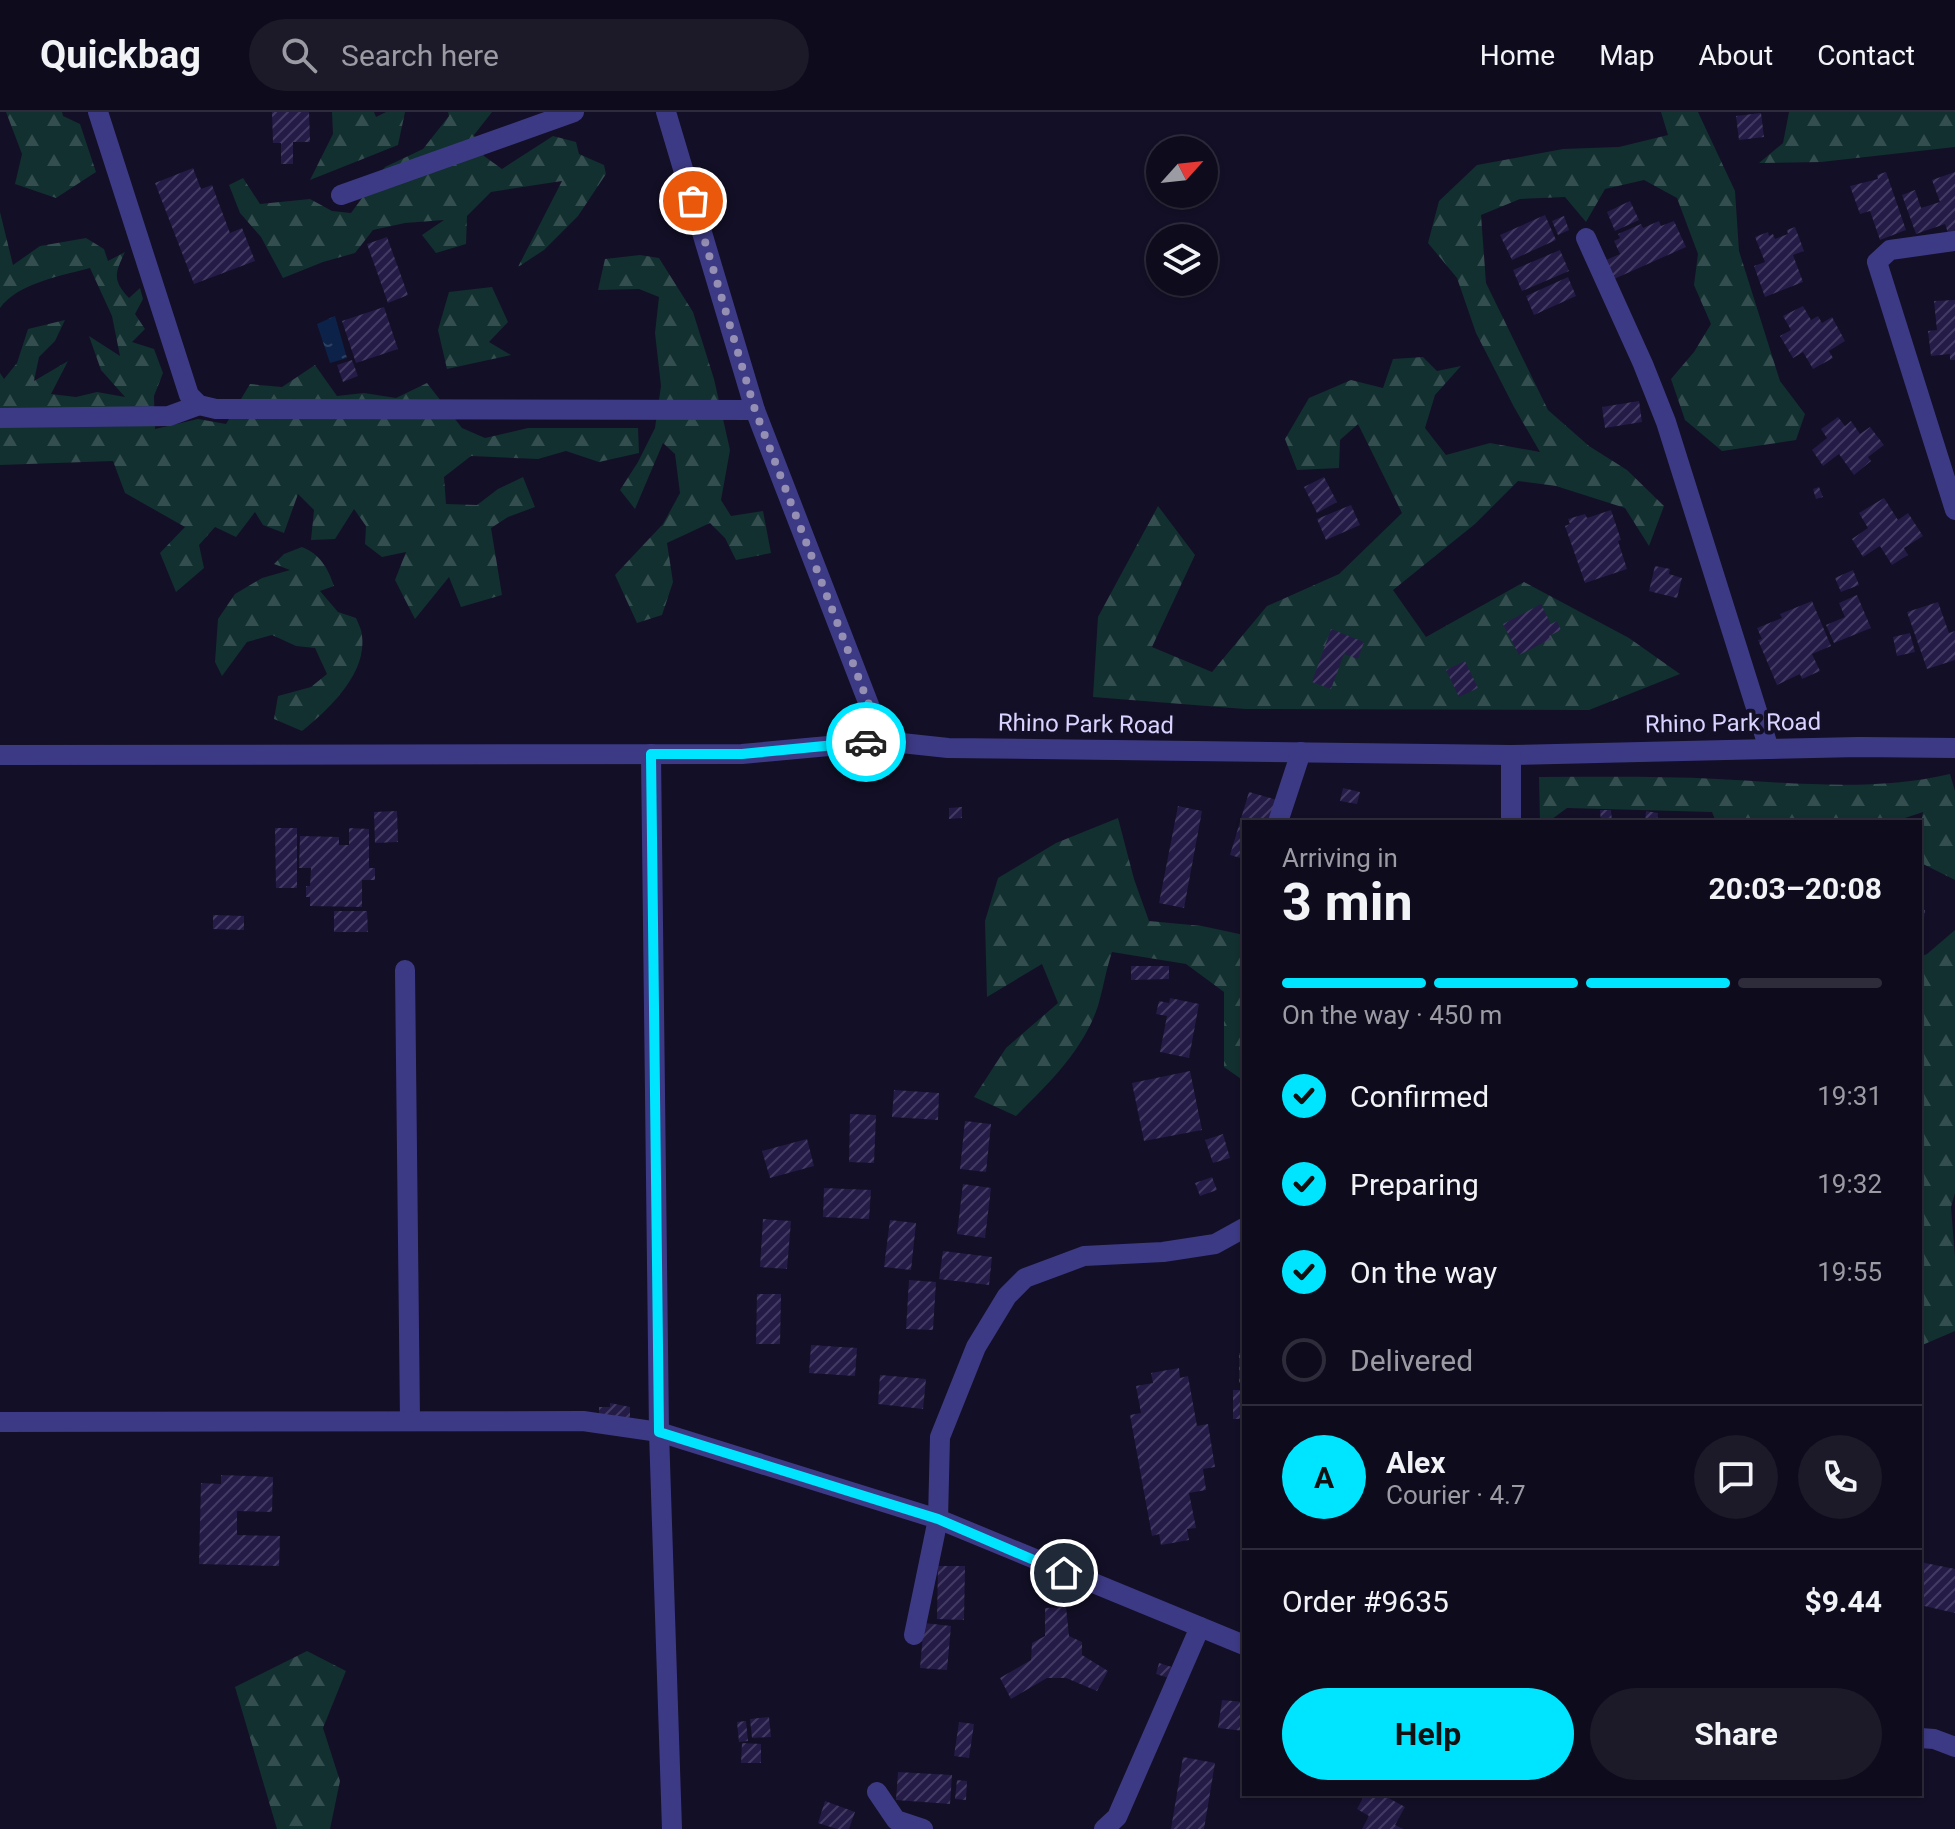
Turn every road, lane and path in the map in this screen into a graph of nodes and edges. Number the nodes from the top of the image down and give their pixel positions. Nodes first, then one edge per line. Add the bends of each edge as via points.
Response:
1 (98, 112) edge
2 (574, 112) edge
3 (666, 112) edge
4 (341, 195) dead end
5 (1586, 238) dead end
6 (1955, 241) edge
7 (199, 405) junction
8 (755, 410) junction
9 (0, 418) edge
10 (1955, 510) edge
11 (883, 741) junction
12 (1955, 748) edge
13 (1769, 749) junction
14 (1301, 752) junction
15 (651, 754) junction
16 (0, 755) edge
17 (1511, 755) junction
18 (1279, 820) edge
19 (1511, 820) edge
20 (405, 970) dead end
21 (1242, 1229) edge
22 (410, 1421) junction
23 (0, 1422) edge
24 (659, 1432) junction
25 (938, 1519) junction
26 (1200, 1627) junction
27 (914, 1635) dead end
28 (1242, 1644) edge
29 (1922, 1738) edge
30 (1955, 1747) edge
31 (877, 1792) dead end
32 (672, 1829) edge
33 (923, 1829) edge
34 (1104, 1829) edge

1 - 7 street via 189,395
2 - 4 street
3 - 8 street
5 - 13 street via 1666,422
6 - 10 street via 1890,250 1877,262
7 - 8 street
7 - 9 street via 169,416
8 - 11 street
11 - 14 street, Rhino Park Road via 948,748
11 - 15 street, Rhino Park Road via 742,754
12 - 13 street, Rhino Park Road
13 - 17 street, Rhino Park Road
14 - 17 street, Rhino Park Road
14 - 18 street
15 - 16 street, Rhino Park Road
15 - 24 street
17 - 19 street
20 - 22 street
21 - 25 street via 1215,1244 1084,1256 1025,1278 1007,1296 976,1347 940,1437
22 - 23 street
22 - 24 street via 583,1421
24 - 25 street
24 - 32 street
25 - 26 street
25 - 27 street
26 - 28 street
26 - 34 street via 1117,1817
29 - 30 street
31 - 33 street via 896,1820

